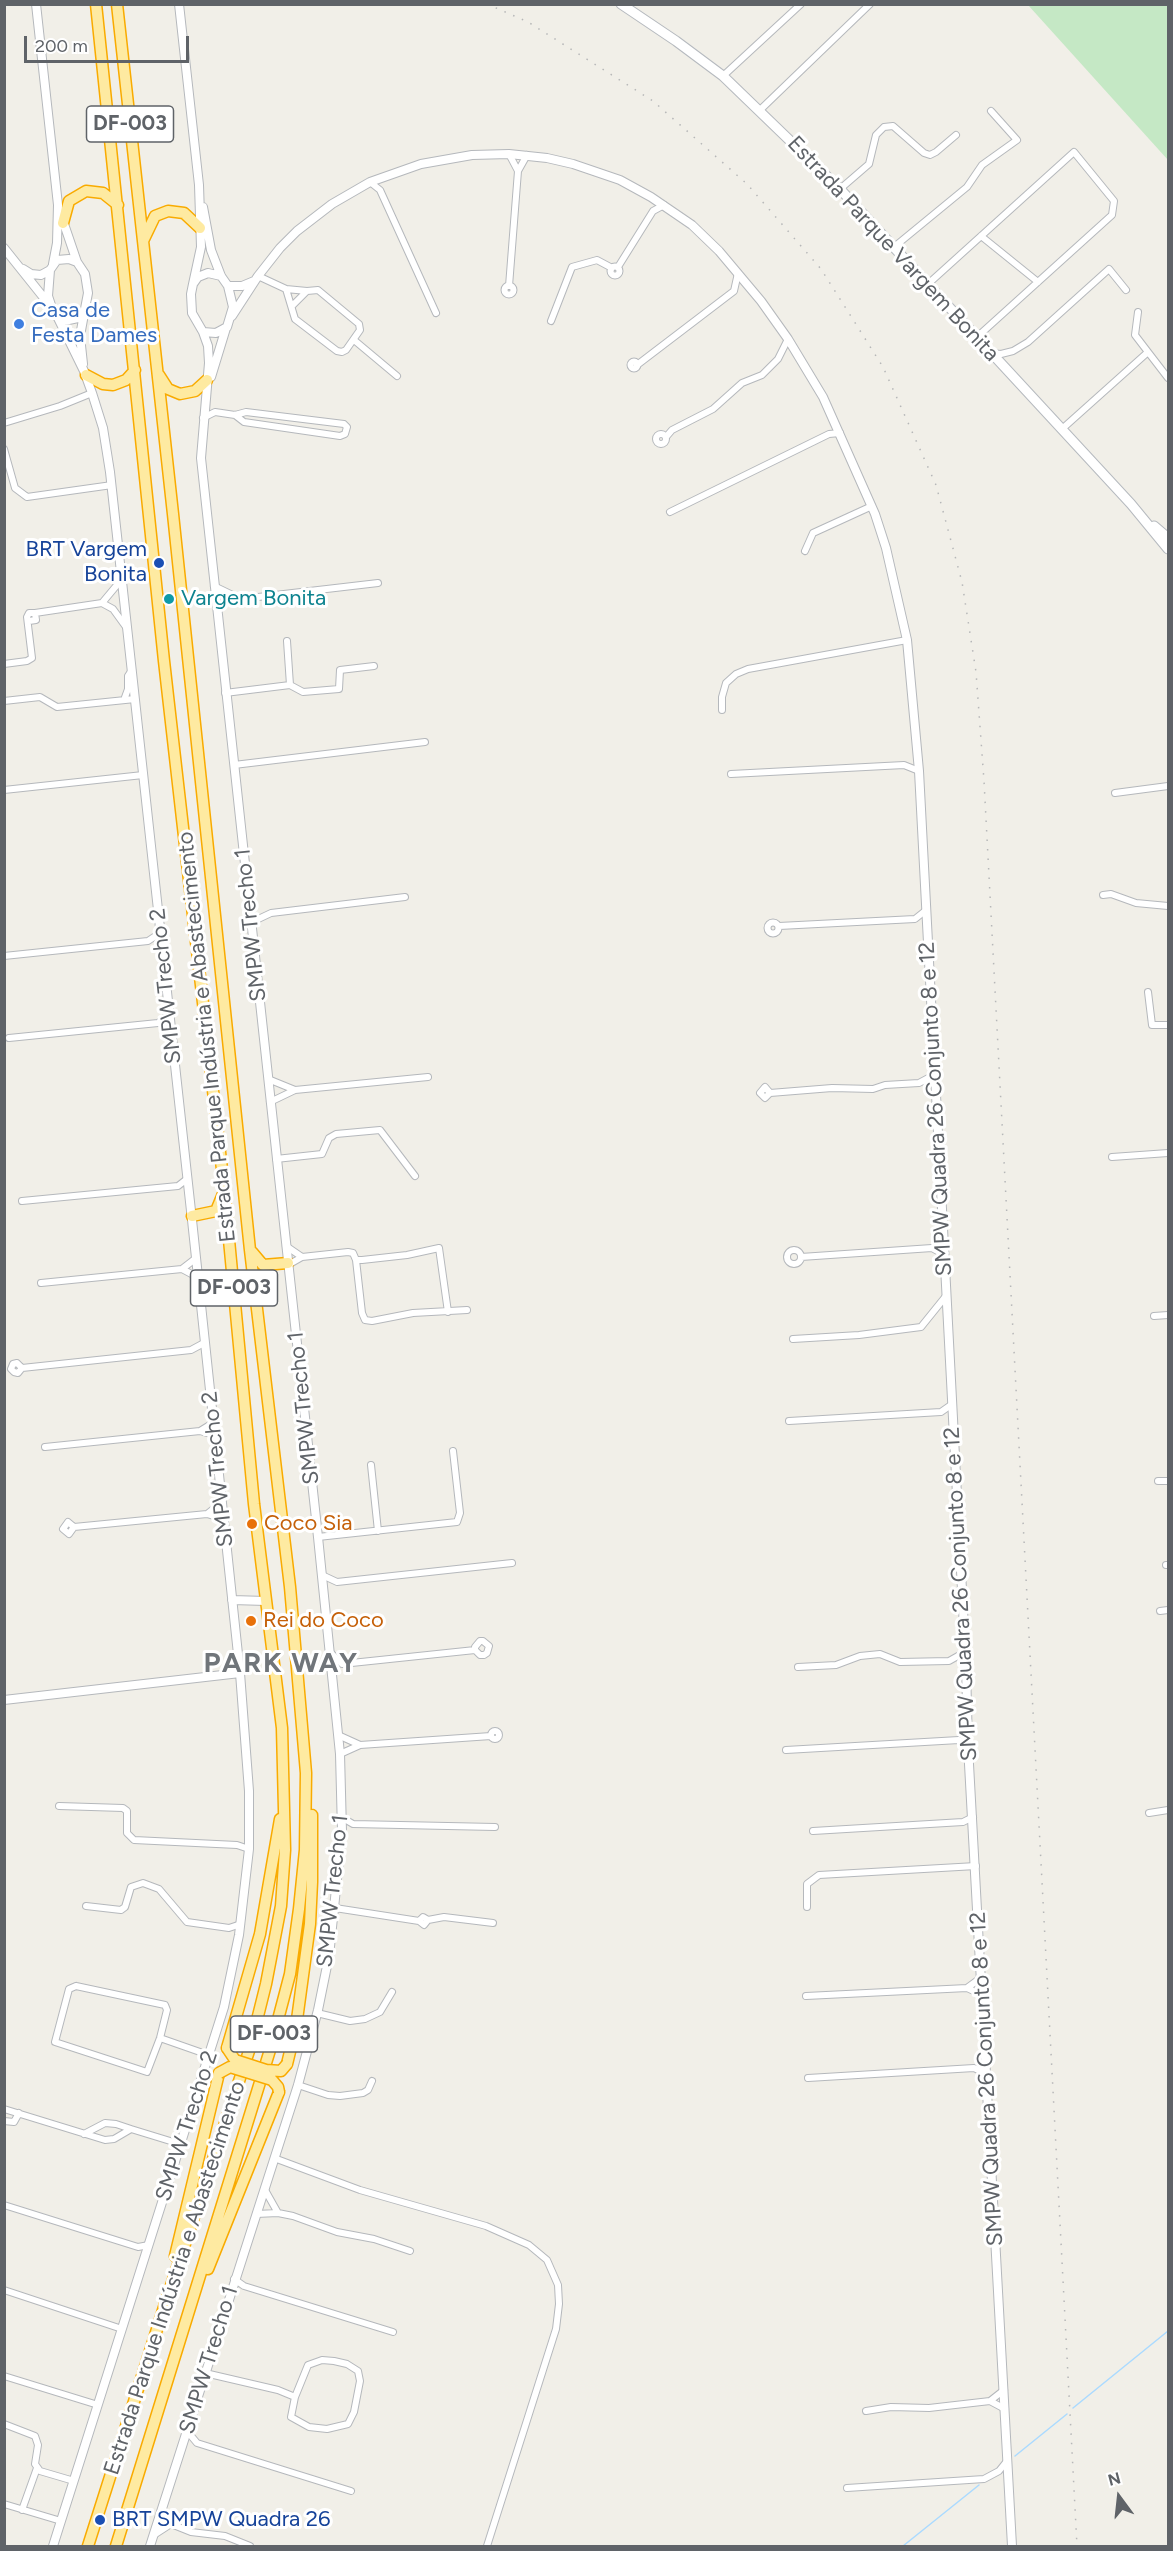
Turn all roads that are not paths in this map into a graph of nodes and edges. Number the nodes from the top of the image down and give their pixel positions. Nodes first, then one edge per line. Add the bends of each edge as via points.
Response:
1 (36, 4) edge
2 (96, 4) edge
3 (117, 4) edge
4 (179, 4) edge
5 (621, 4) edge
6 (801, 4) edge
7 (870, 4) edge
8 (723, 76) junction
9 (760, 110) junction
10 (991, 111) dead end
11 (956, 135) dead end
12 (509, 153) junction
13 (527, 155) junction
14 (518, 171) junction
15 (381, 178) junction
16 (370, 182) junction
17 (198, 185) junction
18 (840, 189) junction
19 (380, 190) junction
20 (651, 196) junction
21 (58, 205) junction
22 (118, 205) junction
23 (664, 205) junction
24 (652, 211) junction
25 (63, 223) junction
26 (200, 228) junction
27 (981, 236) junction
28 (142, 244) junction
29 (894, 247) junction
30 (4, 248) edge
31 (77, 262) junction
32 (51, 267) junction
33 (23, 269) junction
34 (264, 269) junction
35 (738, 273) junction
36 (221, 276) junction
37 (256, 278) junction
38 (272, 281) junction
39 (1038, 282) junction
40 (194, 284) junction
41 (928, 284) junction
42 (228, 286) junction
43 (509, 286) dead end
44 (286, 289) junction
45 (307, 291) junction
46 (1126, 291) dead end
47 (50, 305) junction
48 (292, 306) junction
49 (1138, 312) dead end
50 (436, 313) dead end
51 (84, 314) junction
52 (232, 316) junction
53 (58, 318) junction
54 (551, 321) dead end
55 (227, 327) junction
56 (203, 332) junction
57 (977, 338) junction
58 (788, 339) junction
59 (354, 340) junction
60 (1013, 351) junction
61 (1148, 352) junction
62 (991, 353) junction
63 (638, 364) dead end
64 (156, 369) junction
65 (1006, 369) junction
66 (135, 370) junction
67 (85, 373) junction
68 (397, 376) dead end
69 (1168, 378) edge
70 (207, 385) junction
71 (92, 393) junction
72 (205, 399) junction
73 (215, 412) junction
74 (252, 413) junction
75 (235, 415) junction
76 (284, 417) junction
77 (203, 418) junction
78 (314, 420) junction
79 (4, 423) edge
80 (251, 423) junction
81 (836, 424) junction
82 (283, 428) junction
83 (1062, 429) junction
84 (312, 432) junction
85 (831, 433) junction
86 (840, 433) junction
87 (666, 437) dead end
88 (4, 448) edge
89 (112, 485) junction
90 (872, 506) junction
91 (670, 513) dead end
92 (1143, 518) junction
93 (1168, 538) edge
94 (1168, 549) edge
95 (805, 551) dead end
96 (122, 579) junction
97 (378, 583) dead end
98 (214, 586) junction
99 (102, 603) junction
100 (128, 630) junction
101 (907, 639) junction
102 (287, 641) dead end
103 (4, 664) edge
104 (374, 666) dead end
105 (132, 669) junction
106 (290, 685) junction
107 (225, 693) junction
108 (135, 699) junction
109 (124, 700) junction
110 (4, 701) edge
111 (723, 710) dead end
112 (424, 742) dead end
113 (918, 757) junction
114 (234, 765) junction
115 (904, 765) junction
116 (919, 771) junction
117 (731, 774) dead end
118 (143, 776) junction
119 (1168, 786) edge
120 (4, 790) edge
121 (1115, 793) dead end
122 (1103, 895) dead end
123 (405, 897) dead end
124 (1168, 906) edge
125 (250, 910) junction
126 (925, 911) junction
127 (266, 914) junction
128 (916, 919) junction
129 (252, 922) junction
130 (779, 926) dead end
131 (926, 928) junction
132 (160, 933) junction
133 (149, 941) junction
134 (161, 945) junction
135 (4, 956) edge
136 (1148, 992) dead end
137 (169, 1014) junction
138 (158, 1023) junction
139 (1168, 1025) edge
140 (170, 1028) junction
141 (9, 1038) dead end
142 (934, 1075) junction
143 (428, 1077) dead end
144 (267, 1079) junction
145 (923, 1082) junction
146 (934, 1089) junction
147 (296, 1090) junction
148 (770, 1093) dead end
149 (270, 1102) junction
150 (1168, 1153) edge
151 (1112, 1157) dead end
152 (276, 1159) junction
153 (415, 1176) dead end
154 (187, 1179) junction
155 (178, 1186) junction
156 (224, 1188) junction
157 (189, 1192) junction
158 (22, 1201) dead end
159 (192, 1218) junction
160 (230, 1238) junction
161 (943, 1242) junction
162 (286, 1246) junction
163 (934, 1249) junction
164 (250, 1250) junction
165 (943, 1254) junction
166 (302, 1257) junction
167 (801, 1257) dead end
168 (195, 1259) junction
169 (357, 1260) junction
170 (288, 1265) junction
171 (182, 1269) junction
172 (197, 1278) junction
173 (42, 1283) dead end
174 (255, 1288) junction
175 (946, 1296) junction
176 (467, 1310) dead end
177 (448, 1312) junction
178 (1168, 1315) edge
179 (1154, 1316) dead end
180 (793, 1339) dead end
181 (204, 1343) junction
182 (191, 1350) junction
183 (206, 1354) junction
184 (22, 1368) dead end
185 (951, 1406) junction
186 (941, 1412) junction
187 (952, 1419) junction
188 (789, 1421) dead end
189 (213, 1422) junction
190 (200, 1431) junction
191 (214, 1435) junction
192 (45, 1447) dead end
193 (453, 1451) dead end
194 (371, 1465) dead end
195 (1158, 1481) dead end
196 (1168, 1481) edge
197 (222, 1502) junction
198 (207, 1514) junction
199 (223, 1519) junction
200 (74, 1527) dead end
201 (378, 1532) junction
202 (318, 1537) junction
203 (512, 1563) dead end
204 (322, 1575) junction
205 (334, 1582) junction
206 (324, 1592) junction
207 (232, 1600) junction
208 (266, 1601) junction
209 (1168, 1610) edge
210 (1160, 1611) dead end
211 (475, 1650) dead end
212 (330, 1652) junction
213 (965, 1652) junction
214 (952, 1661) junction
215 (342, 1664) junction
216 (966, 1666) junction
217 (798, 1667) dead end
218 (240, 1673) junction
219 (332, 1677) junction
220 (4, 1700) edge
221 (967, 1734) junction
222 (338, 1735) junction
223 (491, 1736) dead end
224 (961, 1740) junction
225 (360, 1745) junction
226 (968, 1746) junction
227 (786, 1750) dead end
228 (340, 1754) junction
229 (306, 1773) junction
230 (285, 1802) junction
231 (59, 1806) dead end
232 (1168, 1810) edge
233 (1149, 1813) dead end
234 (341, 1817) junction
235 (973, 1817) junction
236 (963, 1822) junction
237 (353, 1824) junction
238 (495, 1827) dead end
239 (974, 1828) junction
240 (342, 1831) junction
241 (813, 1831) dead end
242 (249, 1839) junction
243 (237, 1845) junction
244 (249, 1849) junction
245 (976, 1866) junction
246 (86, 1906) dead end
247 (807, 1907) dead end
248 (335, 1908) junction
249 (493, 1923) dead end
250 (241, 1924) junction
251 (229, 1928) junction
252 (239, 1935) junction
253 (982, 1977) junction
254 (966, 1988) junction
255 (392, 1992) dead end
256 (983, 1995) junction
257 (806, 1996) dead end
258 (317, 2013) junction
259 (160, 2038) junction
260 (211, 2050) junction
261 (200, 2052) junction
262 (986, 2060) junction
263 (208, 2061) junction
264 (974, 2068) junction
265 (987, 2074) junction
266 (808, 2078) dead end
267 (372, 2081) dead end
268 (298, 2085) junction
269 (4, 2109) edge
270 (19, 2113) junction
271 (4, 2121) edge
272 (131, 2129) junction
273 (84, 2134) junction
274 (180, 2144) junction
275 (274, 2158) junction
276 (265, 2190) junction
277 (4, 2205) edge
278 (278, 2213) junction
279 (255, 2214) junction
280 (149, 2245) junction
281 (138, 2247) junction
282 (410, 2251) dead end
283 (145, 2257) junction
284 (232, 2284) junction
285 (4, 2290) edge
286 (165, 2304) junction
287 (190, 2311) junction
288 (122, 2329) junction
289 (393, 2332) dead end
290 (205, 2373) junction
291 (4, 2376) edge
292 (1004, 2390) junction
293 (295, 2397) junction
294 (990, 2401) junction
295 (98, 2405) junction
296 (1005, 2409) junction
297 (866, 2411) dead end
298 (4, 2424) edge
299 (187, 2431) junction
300 (197, 2443) junction
301 (182, 2447) junction
302 (1007, 2461) junction
303 (37, 2468) junction
304 (999, 2470) junction
305 (1008, 2476) junction
306 (74, 2481) junction
307 (847, 2488) dead end
308 (351, 2491) dead end
309 (4, 2504) edge
310 (22, 2510) junction
311 (162, 2510) junction
312 (61, 2521) junction
313 (171, 2524) junction
314 (153, 2536) junction
315 (53, 2547) edge
316 (88, 2547) edge
317 (116, 2547) edge
318 (150, 2547) edge
319 (250, 2547) edge
320 (487, 2547) edge
321 (1012, 2547) edge

1 - 21 street
2 - 22 highway, Estrada Parque Indústria e Abastecimento / DF-003
3 - 28 highway, Estrada Parque Indústria e Abastecimento / DF-003
4 - 17 street
5 - 8 main road, Estrada Parque Vargem Bonita
6 - 8 street
7 - 9 street
8 - 9 main road, Estrada Parque Vargem Bonita
9 - 18 main road, Estrada Parque Vargem Bonita
10 - 29 street via 1017,140 982,165 967,187
11 - 18 street via 930,155 893,126 884,127 876,135 869,164
12 - 13 street, SMPW Quadra 26 Conjunto 8 e 12
12 - 14 street
12 - 15 street, SMPW Quadra 26 Conjunto 8 e 12 via 448,158
13 - 14 street
13 - 20 street, SMPW Quadra 26 Conjunto 8 e 12 via 593,170
14 - 43 street
15 - 16 street, SMPW Quadra 26 Conjunto 8 e 12
15 - 19 street
16 - 19 street
16 - 34 street, SMPW Quadra 26 Conjunto 8 e 12 via 316,215 280,248
17 - 26 street
17 - 36 street via 211,250
18 - 29 main road, Estrada Parque Vargem Bonita
19 - 50 street
20 - 23 street, SMPW Quadra 26 Conjunto 8 e 12
20 - 24 street
21 - 25 street
21 - 32 street via 57,243
22 - 25 highway via 103,193 86,191 69,201
22 - 66 highway, Estrada Parque Indústria e Abastecimento / DF-003
23 - 24 street
23 - 35 street, SMPW Quadra 26 Conjunto 8 e 12 via 702,235
24 - 54 street via 615,267 598,260 572,267
25 - 31 street
26 - 28 highway via 184,213 161,212 150,222
26 - 40 street
27 - 39 street
27 - 39 street via 1074,152 1114,201 1112,215
27 - 41 street
28 - 64 highway, Estrada Parque Indústria e Abastecimento / DF-003
29 - 41 main road, Estrada Parque Vargem Bonita
30 - 33 street
31 - 32 street via 63,258
31 - 51 street via 88,284
32 - 33 street via 36,275
32 - 47 street via 47,283
33 - 47 street
34 - 37 street, SMPW Quadra 26 Conjunto 8 e 12
34 - 38 street
35 - 58 street, SMPW Quadra 26 Conjunto 8 e 12
35 - 63 street via 734,291
36 - 40 street via 203,274
36 - 42 street
37 - 38 street
37 - 42 street via 246,285
37 - 52 street, SMPW Quadra 26 Conjunto 8 e 12
38 - 44 street
39 - 57 street
40 - 56 street via 192,313
41 - 57 main road, Estrada Parque Vargem Bonita
42 - 52 street
44 - 45 street
44 - 48 street
45 - 48 street
45 - 59 street via 318,290 359,324
46 - 60 street via 1109,269
47 - 53 street
48 - 59 street via 295,319 337,351 344,352
49 - 61 street via 1135,335
51 - 53 street via 71,321
51 - 67 street via 80,336
52 - 55 street
53 - 67 street
55 - 56 street via 216,333
55 - 70 street
56 - 70 street via 209,354
57 - 62 main road, Estrada Parque Vargem Bonita
58 - 81 street, SMPW Quadra 26 Conjunto 8 e 12
58 - 87 street via 778,359 762,375 742,383 713,409
59 - 68 street
60 - 62 street
60 - 65 street
61 - 69 street
61 - 83 street
62 - 65 main road, Estrada Parque Vargem Bonita
64 - 70 highway via 168,389 180,394
64 - 164 highway, Estrada Parque Indústria e Abastecimento / DF-003
65 - 83 main road, Estrada Parque Vargem Bonita
66 - 67 highway via 126,380 113,385 103,384
66 - 156 highway, Estrada Parque Indústria e Abastecimento / DF-003
67 - 71 street, SMPW Trecho 2
70 - 72 street, SMPW Trecho 1
71 - 79 street
71 - 89 street, SMPW Trecho 2 via 106,443
72 - 73 street
72 - 77 street, SMPW Trecho 1
73 - 75 street
73 - 77 street
74 - 75 street
74 - 76 street
74 - 80 street
75 - 80 street
76 - 78 street
76 - 82 street
77 - 98 street, SMPW Trecho 1 via 201,458
78 - 84 street
78 - 84 street via 346,427 343,436
80 - 82 street
81 - 85 street
81 - 86 street, SMPW Quadra 26 Conjunto 8 e 12
82 - 84 street
83 - 92 main road, Estrada Parque Vargem Bonita
85 - 86 street
85 - 91 street
86 - 90 street, SMPW Quadra 26 Conjunto 8 e 12
88 - 89 street via 15,488 27,497
89 - 96 street, SMPW Trecho 2
90 - 95 street via 813,533
90 - 101 street, SMPW Quadra 26 Conjunto 8 e 12
92 - 93 main road, Estrada Parque Vargem Bonita
92 - 94 main road, Estrada Parque Vargem Bonita
96 - 99 street
96 - 100 street, SMPW Trecho 2
97 - 98 street via 241,599
98 - 107 street, SMPW Trecho 1
99 - 100 street via 113,609
99 - 103 street via 35,613 36,620 29,621 32,658
100 - 105 street, SMPW Trecho 2
101 - 111 street via 748,669 726,683
101 - 113 street, SMPW Quadra 26 Conjunto 8 e 12
102 - 106 street
104 - 106 street via 340,670 339,689 303,692
105 - 108 street, SMPW Trecho 2
105 - 109 street
106 - 107 street
107 - 114 street, SMPW Trecho 1
108 - 109 street
108 - 118 street, SMPW Trecho 2
109 - 110 street via 57,707 39,697
112 - 114 street
113 - 115 street
113 - 116 street, SMPW Quadra 26 Conjunto 8 e 12
114 - 125 street, SMPW Trecho 1
115 - 116 street
115 - 117 street
116 - 126 street, SMPW Quadra 26 Conjunto 8 e 12
118 - 120 street
118 - 132 street, SMPW Trecho 2
119 - 121 street
122 - 124 street
123 - 127 street
125 - 127 street
125 - 129 street, SMPW Trecho 1
126 - 128 street
126 - 131 street, SMPW Quadra 26 Conjunto 8 e 12
127 - 129 street
128 - 130 street
128 - 131 street
129 - 144 street, SMPW Trecho 1
131 - 142 street, SMPW Quadra 26 Conjunto 8 e 12
132 - 133 street
132 - 134 street, SMPW Trecho 2
133 - 134 street
133 - 135 street
134 - 137 street, SMPW Trecho 2
136 - 139 street via 1152,1024
137 - 138 street
137 - 140 street, SMPW Trecho 2
138 - 140 street
138 - 141 street
140 - 154 street, SMPW Trecho 2
142 - 145 street
142 - 146 street, SMPW Quadra 26 Conjunto 8 e 12
143 - 147 street
144 - 147 street
144 - 149 street, SMPW Trecho 1
145 - 146 street
145 - 148 street via 873,1089
146 - 161 street, SMPW Quadra 26 Conjunto 8 e 12
147 - 149 street
149 - 152 street, SMPW Trecho 1
150 - 151 street
152 - 153 street via 320,1155 329,1138 336,1134 380,1130
152 - 162 street, SMPW Trecho 1
154 - 155 street
154 - 157 street, SMPW Trecho 2
155 - 157 street
155 - 158 street
156 - 159 highway via 216,1211
156 - 160 highway, Estrada Parque Indústria e Abastecimento / DF-003
157 - 159 street, SMPW Trecho 2
159 - 160 highway via 215,1219
159 - 168 street, SMPW Trecho 2
160 - 208 highway, Estrada Parque Indústria e Abastecimento / DF-003
161 - 163 street
161 - 165 street, SMPW Quadra 26 Conjunto 8 e 12
162 - 166 street
162 - 170 street, SMPW Trecho 1
163 - 165 street
163 - 167 street
164 - 170 highway via 263,1264
164 - 174 highway, Estrada Parque Indústria e Abastecimento / DF-003
165 - 175 street, SMPW Quadra 26 Conjunto 8 e 12
166 - 169 street via 348,1251
166 - 170 street
168 - 171 street
168 - 172 street, SMPW Trecho 2
169 - 177 street via 365,1320
169 - 177 street via 440,1248
170 - 174 highway via 265,1271
170 - 202 street, SMPW Trecho 1
171 - 172 street
171 - 173 street
172 - 181 street, SMPW Trecho 2
174 - 229 highway, Estrada Parque Indústria e Abastecimento / DF-003 via 290,1587
175 - 180 street via 921,1327
175 - 185 street, SMPW Quadra 26 Conjunto 8 e 12
176 - 177 street
178 - 179 street
181 - 182 street
181 - 183 street, SMPW Trecho 2
182 - 183 street
182 - 184 street
183 - 189 street, SMPW Trecho 2
185 - 186 street
185 - 187 street, SMPW Quadra 26 Conjunto 8 e 12
186 - 187 street
186 - 188 street
187 - 213 street, SMPW Quadra 26 Conjunto 8 e 12
189 - 190 street
189 - 191 street, SMPW Trecho 2
190 - 191 street
190 - 192 street
191 - 197 street, SMPW Trecho 2
193 - 201 street via 460,1513 457,1522
194 - 201 street
195 - 196 street
197 - 198 street
197 - 199 street, SMPW Trecho 2
198 - 199 street
198 - 200 street
199 - 207 street, SMPW Trecho 2
201 - 202 street
202 - 204 street, SMPW Trecho 1
203 - 205 street
204 - 205 street
204 - 206 street, SMPW Trecho 1
205 - 206 street
206 - 212 street, SMPW Trecho 1
207 - 208 street
207 - 218 street, SMPW Trecho 2
208 - 230 highway, Estrada Parque Indústria e Abastecimento / DF-003 via 282,1728
209 - 210 street
211 - 215 street
212 - 215 street
212 - 219 street, SMPW Trecho 1
213 - 214 street
213 - 216 street, SMPW Quadra 26 Conjunto 8 e 12
214 - 216 street
214 - 217 street via 900,1662 880,1654 836,1665
215 - 219 street
216 - 221 street, SMPW Quadra 26 Conjunto 8 e 12
218 - 220 street
218 - 242 street, SMPW Trecho 2
219 - 222 street, SMPW Trecho 1
221 - 224 street
221 - 226 street, SMPW Quadra 26 Conjunto 8 e 12
222 - 225 street
222 - 228 street, SMPW Trecho 1
223 - 225 street
224 - 226 street
224 - 227 street
225 - 228 street
226 - 235 street, SMPW Quadra 26 Conjunto 8 e 12
228 - 234 street, SMPW Trecho 1
229 - 230 highway, bridge via 312,1811 312,1892 297,2027 287,2064 281,2071 235,2060 226,2048 260,1934
229 - 287 highway, Estrada Parque Indústria e Abastecimento / DF-003 via 304,1850 290,1974
230 - 286 highway, Estrada Parque Indústria e Abastecimento / DF-003 via 281,1906 266,1984 250,2048
231 - 243 street via 123,1808 127,1833 134,1840
232 - 233 street
234 - 237 street
234 - 240 street, SMPW Trecho 1
235 - 236 street
235 - 239 street, SMPW Quadra 26 Conjunto 8 e 12
236 - 239 street
236 - 241 street
237 - 238 street
237 - 240 street
239 - 245 street, SMPW Quadra 26 Conjunto 8 e 12
240 - 248 street, SMPW Trecho 1
242 - 243 street
242 - 244 street, SMPW Trecho 2
243 - 244 street
244 - 250 street, SMPW Trecho 2
245 - 247 street via 819,1875 807,1884
245 - 253 street, SMPW Quadra 26 Conjunto 8 e 12
246 - 251 street via 121,1910 131,1887 143,1883 159,1889 187,1922
248 - 249 street via 419,1921 423,1917 444,1917
248 - 258 street, SMPW Trecho 1
250 - 251 street
250 - 252 street, SMPW Trecho 2
251 - 252 street
252 - 260 street, SMPW Trecho 2
253 - 254 street
253 - 256 street, SMPW Quadra 26 Conjunto 8 e 12
254 - 256 street
254 - 257 street
255 - 258 street via 380,2012 365,2019 350,2021
256 - 262 street, SMPW Quadra 26 Conjunto 8 e 12
258 - 268 street, SMPW Trecho 1
259 - 259 street via 165,2005 76,1986 69,1989 54,2040 145,2072
259 - 261 street
260 - 261 street
260 - 263 street, SMPW Trecho 2
261 - 263 street
262 - 264 street
262 - 265 street, SMPW Quadra 26 Conjunto 8 e 12
263 - 274 street, SMPW Trecho 2
264 - 265 street
264 - 266 street
265 - 292 street, SMPW Quadra 26 Conjunto 8 e 12
267 - 268 street via 363,2093 340,2096
268 - 275 street, SMPW Trecho 1
269 - 270 street
270 - 271 street via 14,2122
270 - 273 street
272 - 273 street via 109,2140
272 - 273 street via 105,2123
272 - 274 street
274 - 280 street, SMPW Trecho 2
275 - 276 street, SMPW Trecho 1
275 - 320 street via 360,2190 486,2226 529,2245 547,2260 558,2285 556,2329
276 - 278 street
276 - 279 street, SMPW Trecho 1
277 - 281 street
278 - 279 street
278 - 282 street
279 - 284 street, SMPW Trecho 1
280 - 281 street
280 - 283 street, SMPW Trecho 2
281 - 283 street
283 - 288 street, SMPW Trecho 2
284 - 289 street
284 - 290 street, SMPW Trecho 1
285 - 288 street
286 - 287 highway, bridge via 219,2073 230,2067 275,2083 279,2092
286 - 316 highway, Estrada Parque Indústria e Abastecimento / DF-003
287 - 317 highway, Estrada Parque Indústria e Abastecimento / DF-003
288 - 295 street, SMPW Trecho 2
290 - 293 street
290 - 299 street, SMPW Trecho 1
291 - 295 street
292 - 294 street
292 - 296 street, SMPW Quadra 26 Conjunto 8 e 12
293 - 293 street via 291,2416 309,2427 327,2429 348,2424 360,2381 358,2371 334,2361 308,2365
294 - 296 street
294 - 297 street
295 - 306 street, SMPW Trecho 2
296 - 302 street, SMPW Quadra 26 Conjunto 8 e 12
298 - 303 street via 35,2436 39,2445
299 - 300 street
299 - 301 street, SMPW Trecho 1
300 - 301 street
300 - 308 street
301 - 311 street, SMPW Trecho 1
302 - 304 street
302 - 305 street, SMPW Quadra 26 Conjunto 8 e 12
303 - 306 street
303 - 310 street
304 - 305 street
304 - 307 street via 978,2480
305 - 321 street, SMPW Quadra 26 Conjunto 8 e 12
306 - 312 street, SMPW Trecho 2
309 - 310 street
310 - 312 street
311 - 313 street
311 - 314 street, SMPW Trecho 1
312 - 315 street, SMPW Trecho 2
313 - 314 street
313 - 319 street via 197,2534 225,2536
314 - 318 street, SMPW Trecho 1

